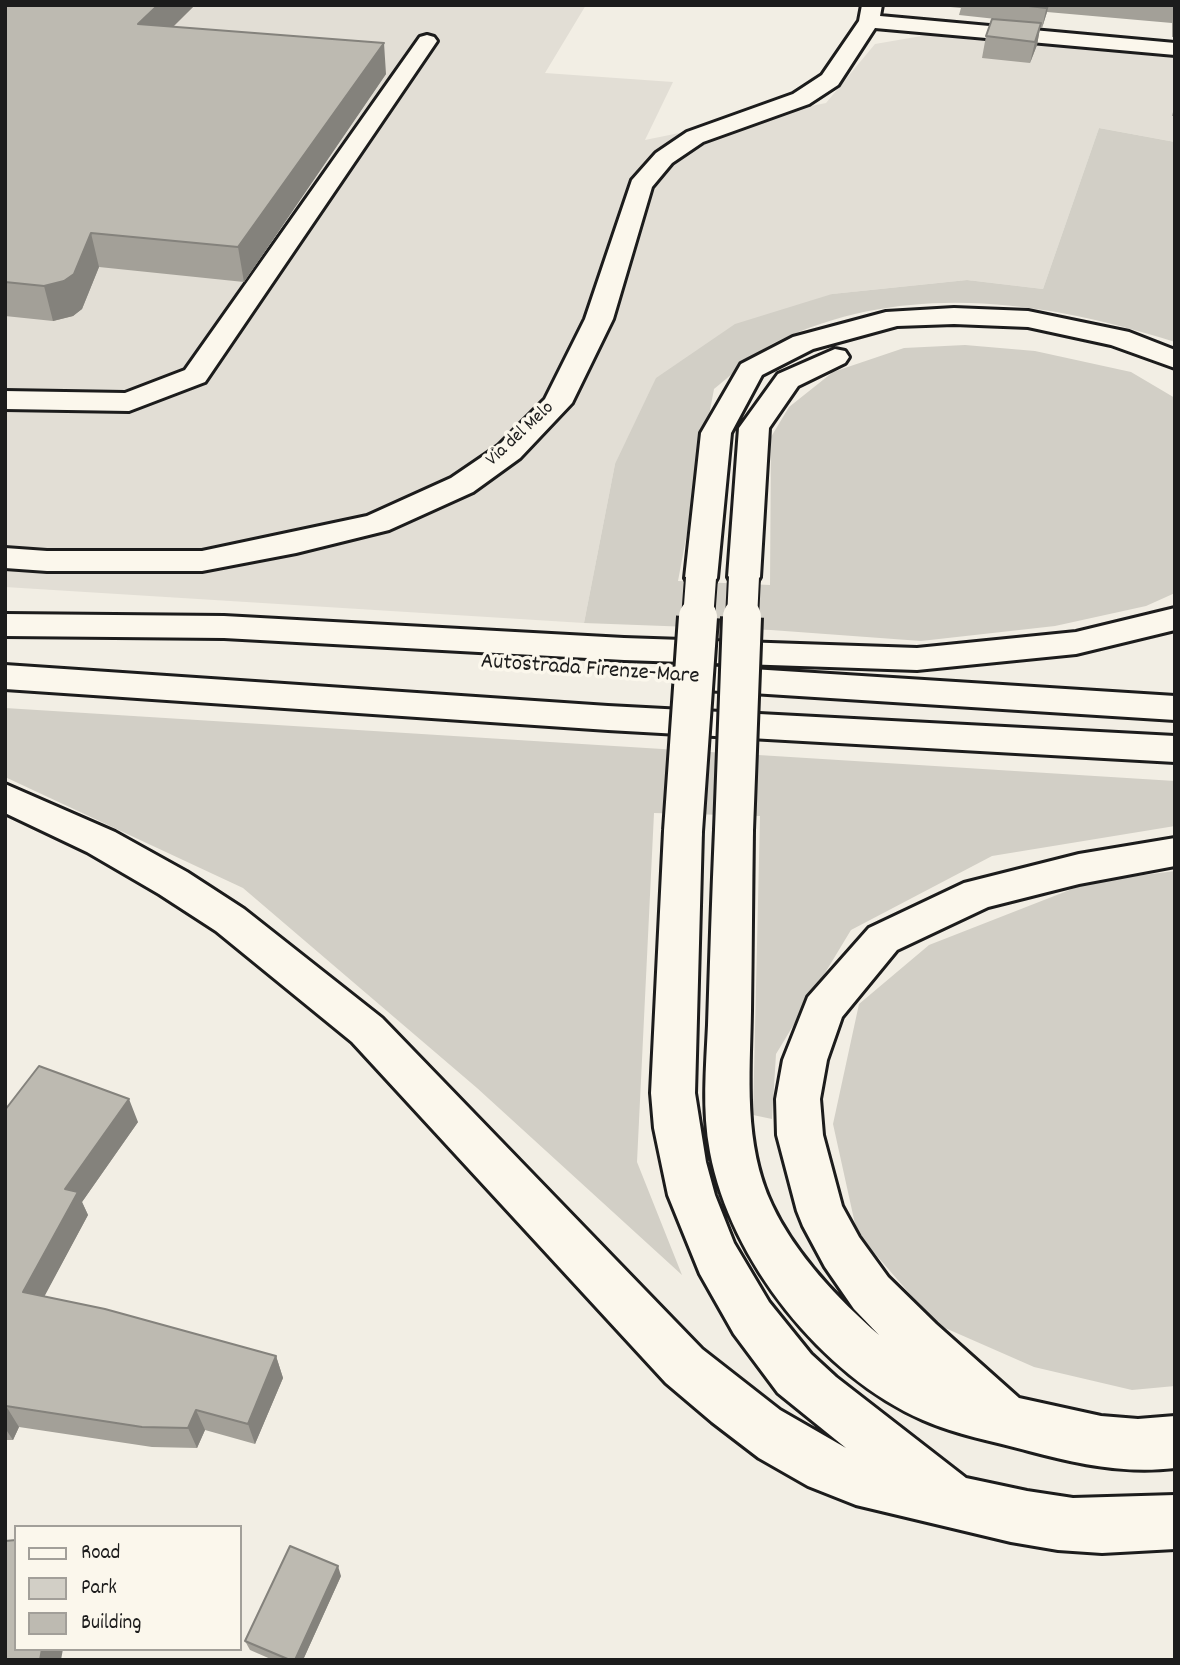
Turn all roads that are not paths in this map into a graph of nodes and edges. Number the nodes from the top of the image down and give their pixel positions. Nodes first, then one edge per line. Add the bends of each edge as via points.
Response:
1 (871, 13) edge
2 (427, 41) dead end
3 (1175, 48) edge
4 (1175, 359) edge
5 (1175, 382) edge
6 (5, 400) edge
7 (5, 558) edge
8 (1175, 620) edge
9 (5, 625) edge
10 (5, 634) edge
11 (5, 677) edge
12 (1175, 695) edge
13 (1134, 706) junction
14 (1175, 708) edge
15 (1175, 749) edge
16 (5, 797) edge
17 (1175, 852) edge
18 (1005, 1419) junction
19 (1175, 1442) edge
20 (953, 1501) junction
21 (1175, 1522) edge

1 - 3 main road
1 - 7 main road, Via del Melo via 830,80 801,99 695,137 664,158 640,185 599,319 558,403 509,452 462,485 378,523 202,561
2 - 6 main road via 195,376 129,402
4 - 20 main road, bridge via 1119,338 1028,319 896,318 803,343 751,370 716,433 683,831 673,1093 683,1174 716,1258 753,1322 798,1377
5 - 18 main road, bridge via 1149,368 1039,339 923,333 851,349 788,380 754,428 734,830 730,1147 752,1214 770,1245 806,1293 876,1365 944,1403
8 - 9 main road via 1076,643 917,659 624,649 223,627
10 - 13 main road, Autostrada Firenze-Mare
11 - 15 main road, Autostrada Firenze-Mare via 622,719
12 - 13 main road
13 - 14 main road, Autostrada Firenze-Mare
16 - 20 main road via 101,842 173,883 230,920 357,1021 684,1366 741,1415 814,1461 890,1487
17 - 18 main road via 978,894 883,939 823,1009 806,1060 799,1099 800,1135 820,1211 842,1252 871,1293
18 - 19 main road via 1111,1443
20 - 21 main road via 1060,1523 1121,1527

